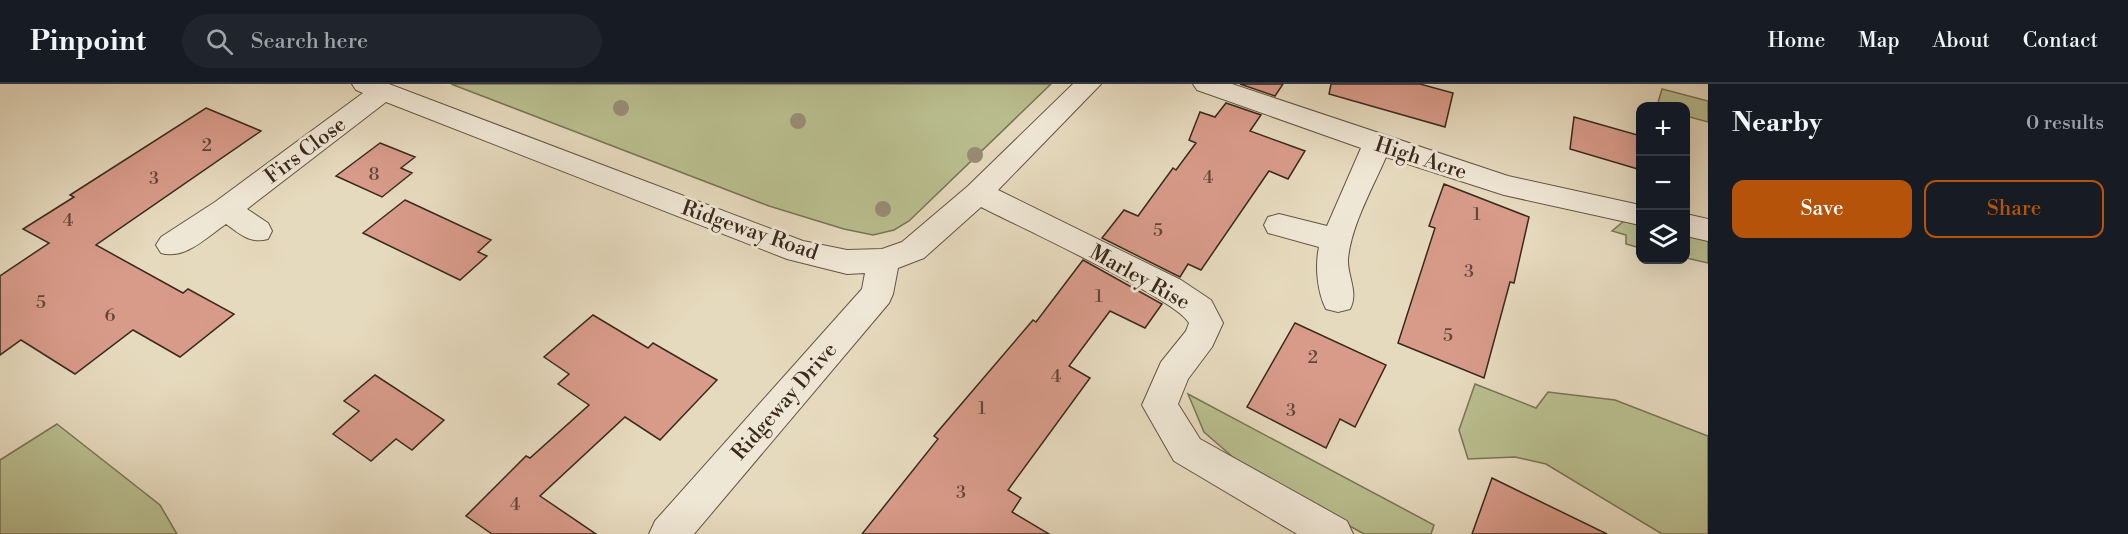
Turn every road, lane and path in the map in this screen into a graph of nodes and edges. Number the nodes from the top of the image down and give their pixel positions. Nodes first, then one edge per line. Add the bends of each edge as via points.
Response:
1 (1088, 84) edge
2 (1206, 84) edge
3 (374, 88) edge
4 (1377, 144) junction
5 (978, 193) junction
6 (226, 209) junction
7 (1636, 214) edge
8 (1279, 225) dead end
9 (1690, 226) edge
10 (1708, 230) edge
11 (258, 231) dead end
12 (1336, 240) junction
13 (172, 245) dead end
14 (884, 261) junction
15 (1338, 300) dead end
16 (669, 534) edge
17 (1334, 534) edge

1 - 5 street, Ridgeway Road
2 - 4 street, High Acre
3 - 6 street, Firs Close
3 - 14 street, Ridgeway Road via 798,251 847,262
4 - 7 street, High Acre via 1504,184
4 - 12 street
5 - 14 street, Ridgeway Road via 913,250
5 - 17 street, Marley Rise via 1170,289 1199,309 1206,323 1200,338 1173,372 1160,405 1187,450
6 - 11 street
6 - 13 street, Firs Close
8 - 12 street
9 - 10 street
12 - 15 street via 1332,261
14 - 16 street, Ridgeway Drive via 877,294

